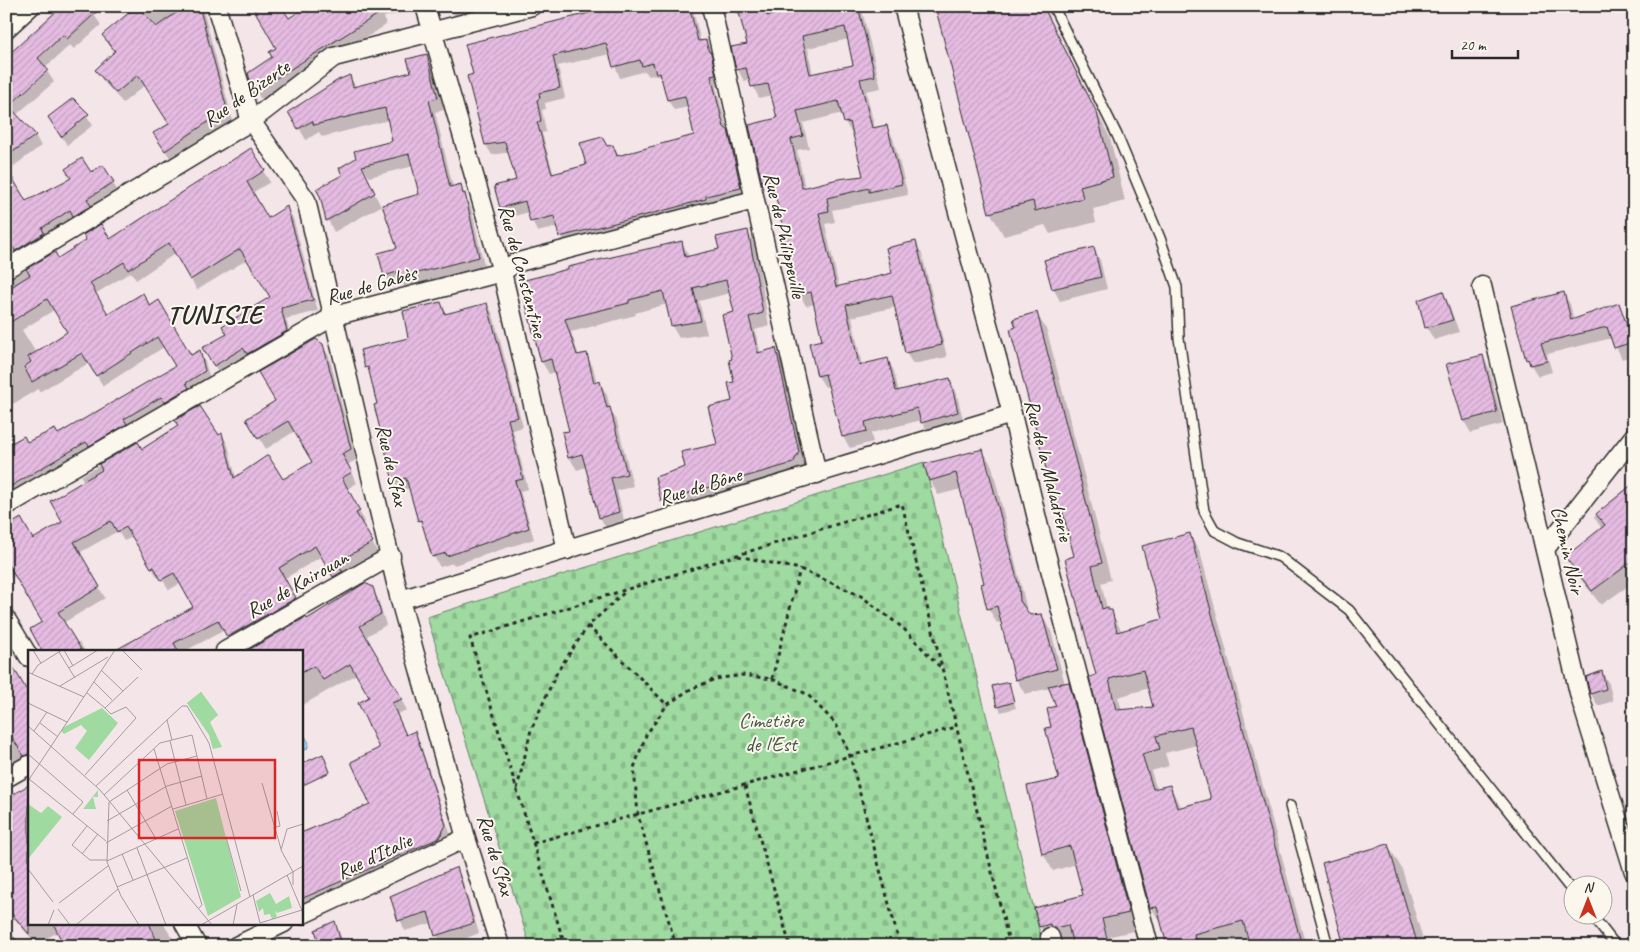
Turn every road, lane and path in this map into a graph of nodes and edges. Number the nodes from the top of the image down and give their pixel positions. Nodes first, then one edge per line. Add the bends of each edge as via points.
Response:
1 (31, 6) edge
2 (216, 6) edge
3 (425, 6) edge
4 (532, 6) edge
5 (711, 6) edge
6 (903, 6) edge
7 (1053, 6) edge
8 (6, 29) edge
9 (432, 33) junction
10 (250, 121) junction
11 (754, 200) junction
12 (6, 269) edge
13 (502, 272) junction
14 (1482, 286) dead end
15 (334, 316) junction
16 (1012, 414) junction
17 (1634, 436) edge
18 (817, 474) junction
19 (6, 506) edge
20 (1545, 549) junction
21 (567, 550) junction
22 (736, 555) junction
23 (391, 556) junction
24 (800, 569) junction
25 (628, 589) junction
26 (400, 600) junction
27 (6, 619) edge
28 (588, 626) junction
29 (227, 650) edge
30 (28, 655) edge
31 (942, 669) junction
32 (772, 679) junction
33 (667, 705) junction
34 (956, 727) junction
35 (850, 756) junction
36 (28, 766) edge
37 (6, 778) edge
38 (745, 786) junction
39 (517, 789) junction
40 (1290, 806) dead end
41 (638, 815) junction
42 (1626, 820) edge
43 (466, 838) junction
44 (533, 843) junction
45 (1634, 872) edge
46 (1562, 879) edge
47 (302, 915) edge
48 (185, 924) edge
49 (282, 924) edge
50 (1599, 924) edge
51 (197, 946) edge
52 (236, 946) edge
53 (500, 946) edge
54 (565, 946) edge
55 (676, 946) edge
56 (790, 946) edge
57 (900, 946) edge
58 (1010, 946) edge
59 (1149, 946) edge
60 (1328, 946) edge
61 (1616, 946) edge

1 - 8 street
2 - 10 street, Rue de Sfax
3 - 9 street, Rue de Constantine
4 - 9 street, Rue de Bizerte
5 - 11 street, Rue de Philippeville
6 - 16 street, Rue de la Maladrerie
7 - 46 lane via 1117,135 1177,288 1179,338 1204,511 1215,531 1238,543 1280,557 1349,610
9 - 10 street, Rue de Bizerte via 334,57
9 - 13 street, Rue de Constantine
10 - 12 street, Rue de Bizerte
10 - 15 street, Rue de Sfax via 306,200
11 - 13 street, Rue de Gabès via 515,263
11 - 18 street, Rue de Philippeville
13 - 15 street, Rue de Gabès
13 - 21 street, Rue de Constantine
14 - 20 street, Chemin Noir
15 - 19 street, Rue de Gabès
15 - 23 street, Rue de Sfax
16 - 18 street, Rue de Bône
16 - 59 street, Rue de la Maladrerie via 1042,541
17 - 20 street
18 - 21 street, Rue de Bône
20 - 42 street, Chemin Noir via 1580,697
21 - 26 street, Rue de Bône
22 - 24 path
22 - 25 path
22 - 31 path via 902,504
23 - 26 street, Rue de Sfax
23 - 29 street, Rue de Kairouan
24 - 31 path via 861,596 902,628
24 - 32 path
25 - 28 path
25 - 39 path via 470,638
26 - 43 street, Rue de Sfax
27 - 30 street
28 - 33 path
28 - 39 path via 557,672 531,730
31 - 34 path
32 - 33 path via 743,675 715,679 689,690
32 - 35 path via 807,694 836,724
33 - 41 path via 646,735 634,768
34 - 35 path
34 - 58 path
35 - 38 path
35 - 57 path
36 - 37 street
38 - 41 path
38 - 56 path
39 - 44 path
40 - 60 lane
41 - 44 path
41 - 55 path
42 - 45 street, Chemin Noir
43 - 47 street, Rue d'Italie
43 - 53 street, Rue de Sfax
44 - 54 path
48 - 51 street
49 - 52 street
50 - 61 lane

